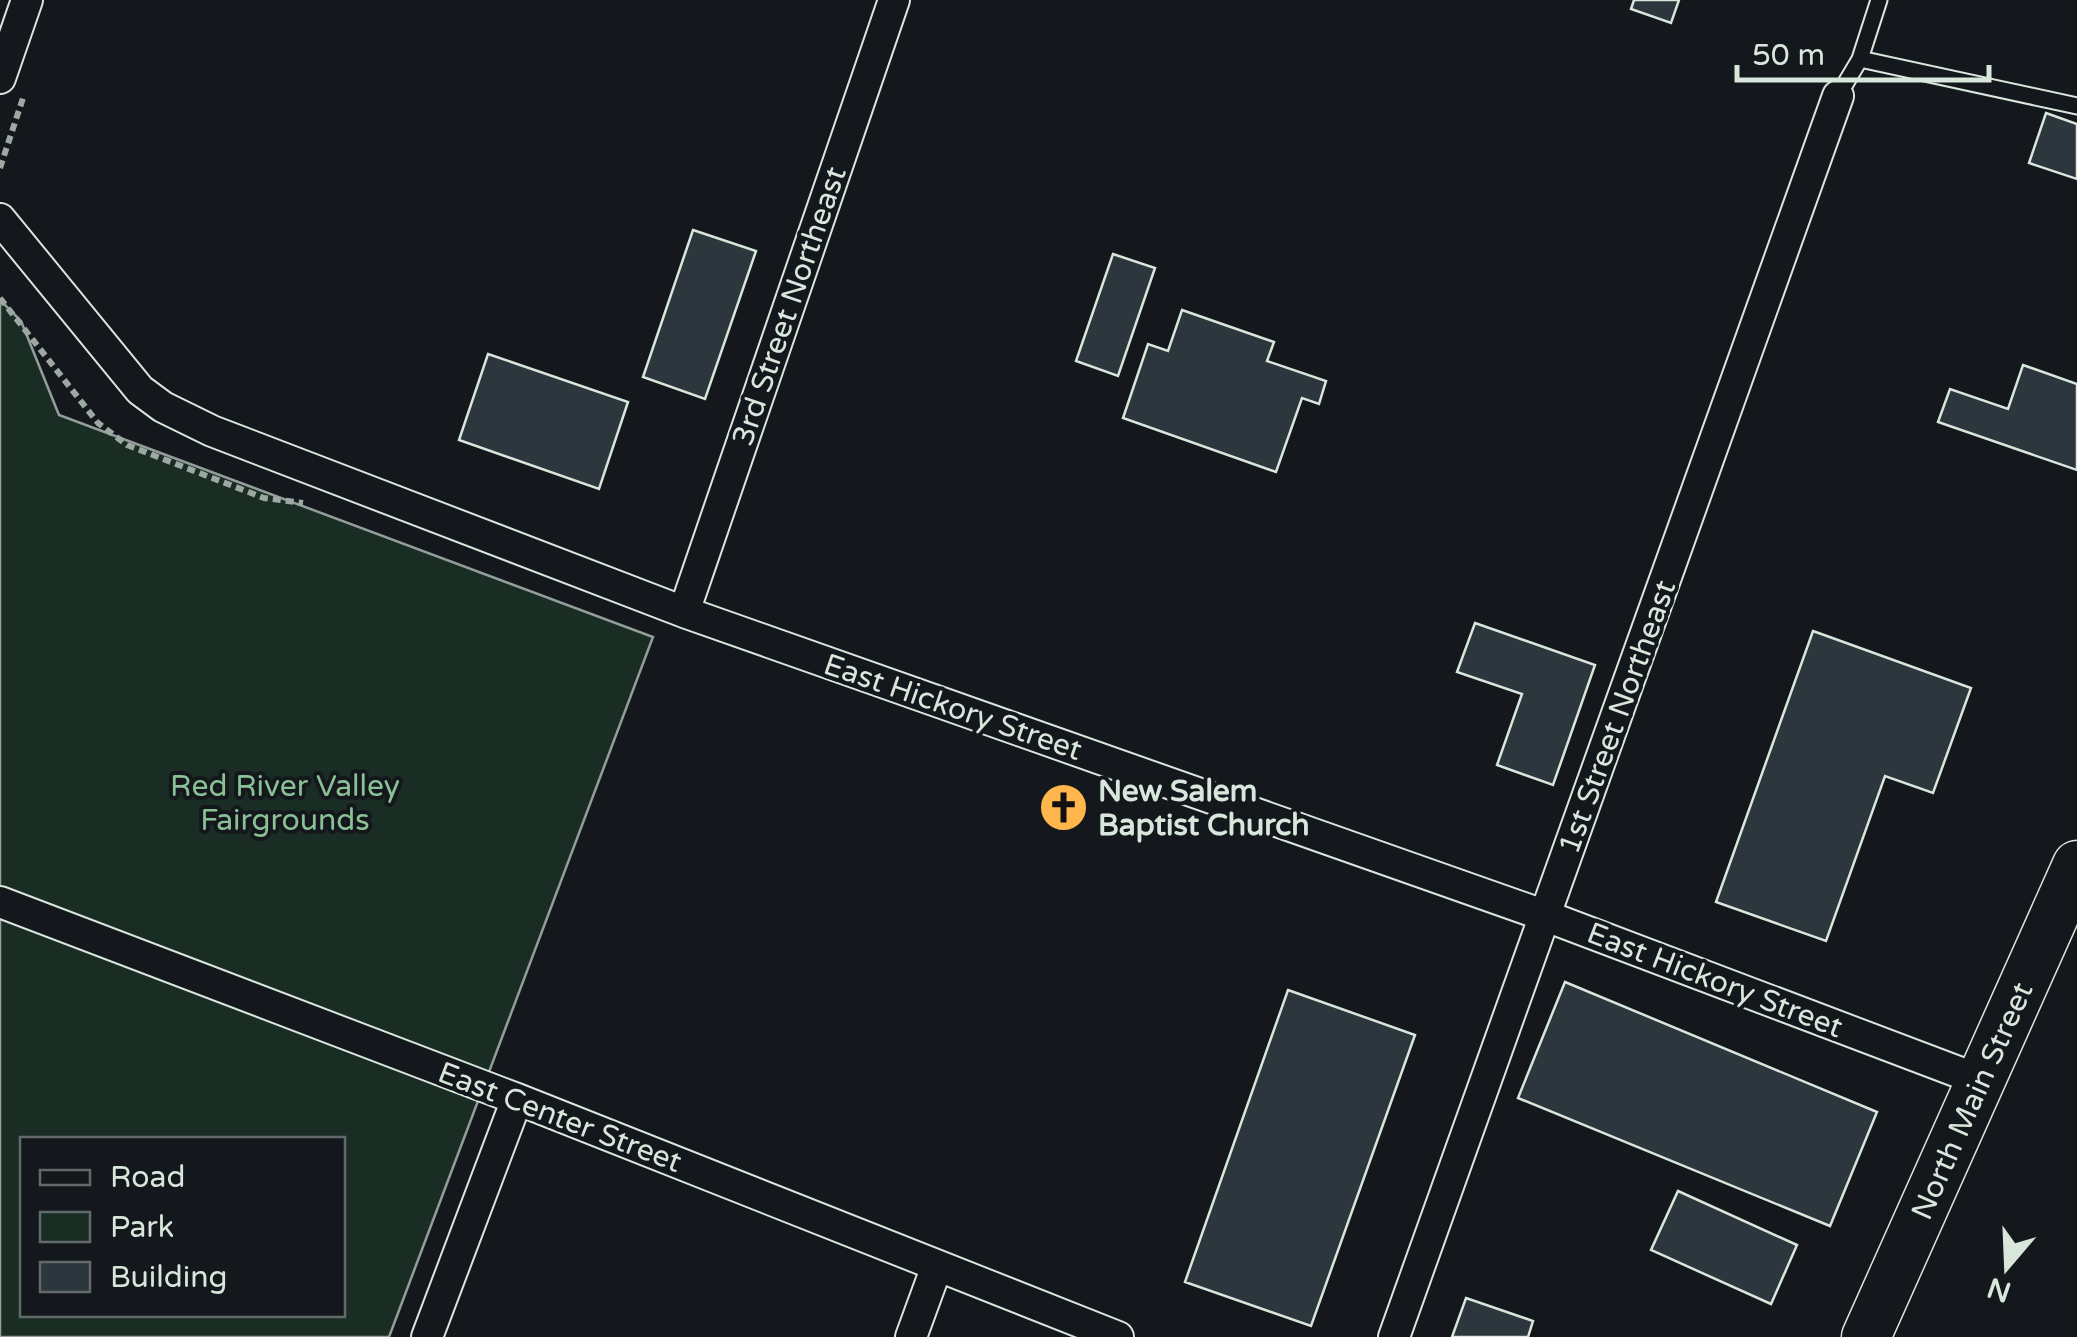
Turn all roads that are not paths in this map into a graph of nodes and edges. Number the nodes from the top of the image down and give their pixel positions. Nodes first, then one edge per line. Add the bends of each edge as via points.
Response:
1 (27, 0) edge
2 (894, 0) edge
3 (1879, 0) edge
4 (1860, 59) junction
5 (0, 78) edge
6 (1838, 96) joint
7 (2077, 106) edge
8 (0, 219) edge
9 (684, 612) junction
10 (2076, 870) edge
11 (0, 902) edge
12 (1546, 916) junction
13 (1982, 1081) junction
14 (517, 1099) junction
15 (937, 1266) junction
16 (427, 1337) edge
17 (910, 1337) edge
18 (1118, 1337) edge
19 (1394, 1337) edge
20 (1866, 1337) edge

1 - 5 street
2 - 9 street, 3rd Street Northeast
3 - 4 lane
4 - 6 lane
4 - 7 lane
6 - 12 street, 1st Street Northeast
8 - 9 street, East Hickory Street via 140,390 163,406
9 - 12 street, East Hickory Street
10 - 13 main road, North Main Street
11 - 14 street, East Center Street
12 - 13 street, East Hickory Street
12 - 19 street, 1st Street Northeast
13 - 20 main road, North Main Street
14 - 15 street, East Center Street
14 - 16 street
15 - 17 street
15 - 18 street, East Center Street

